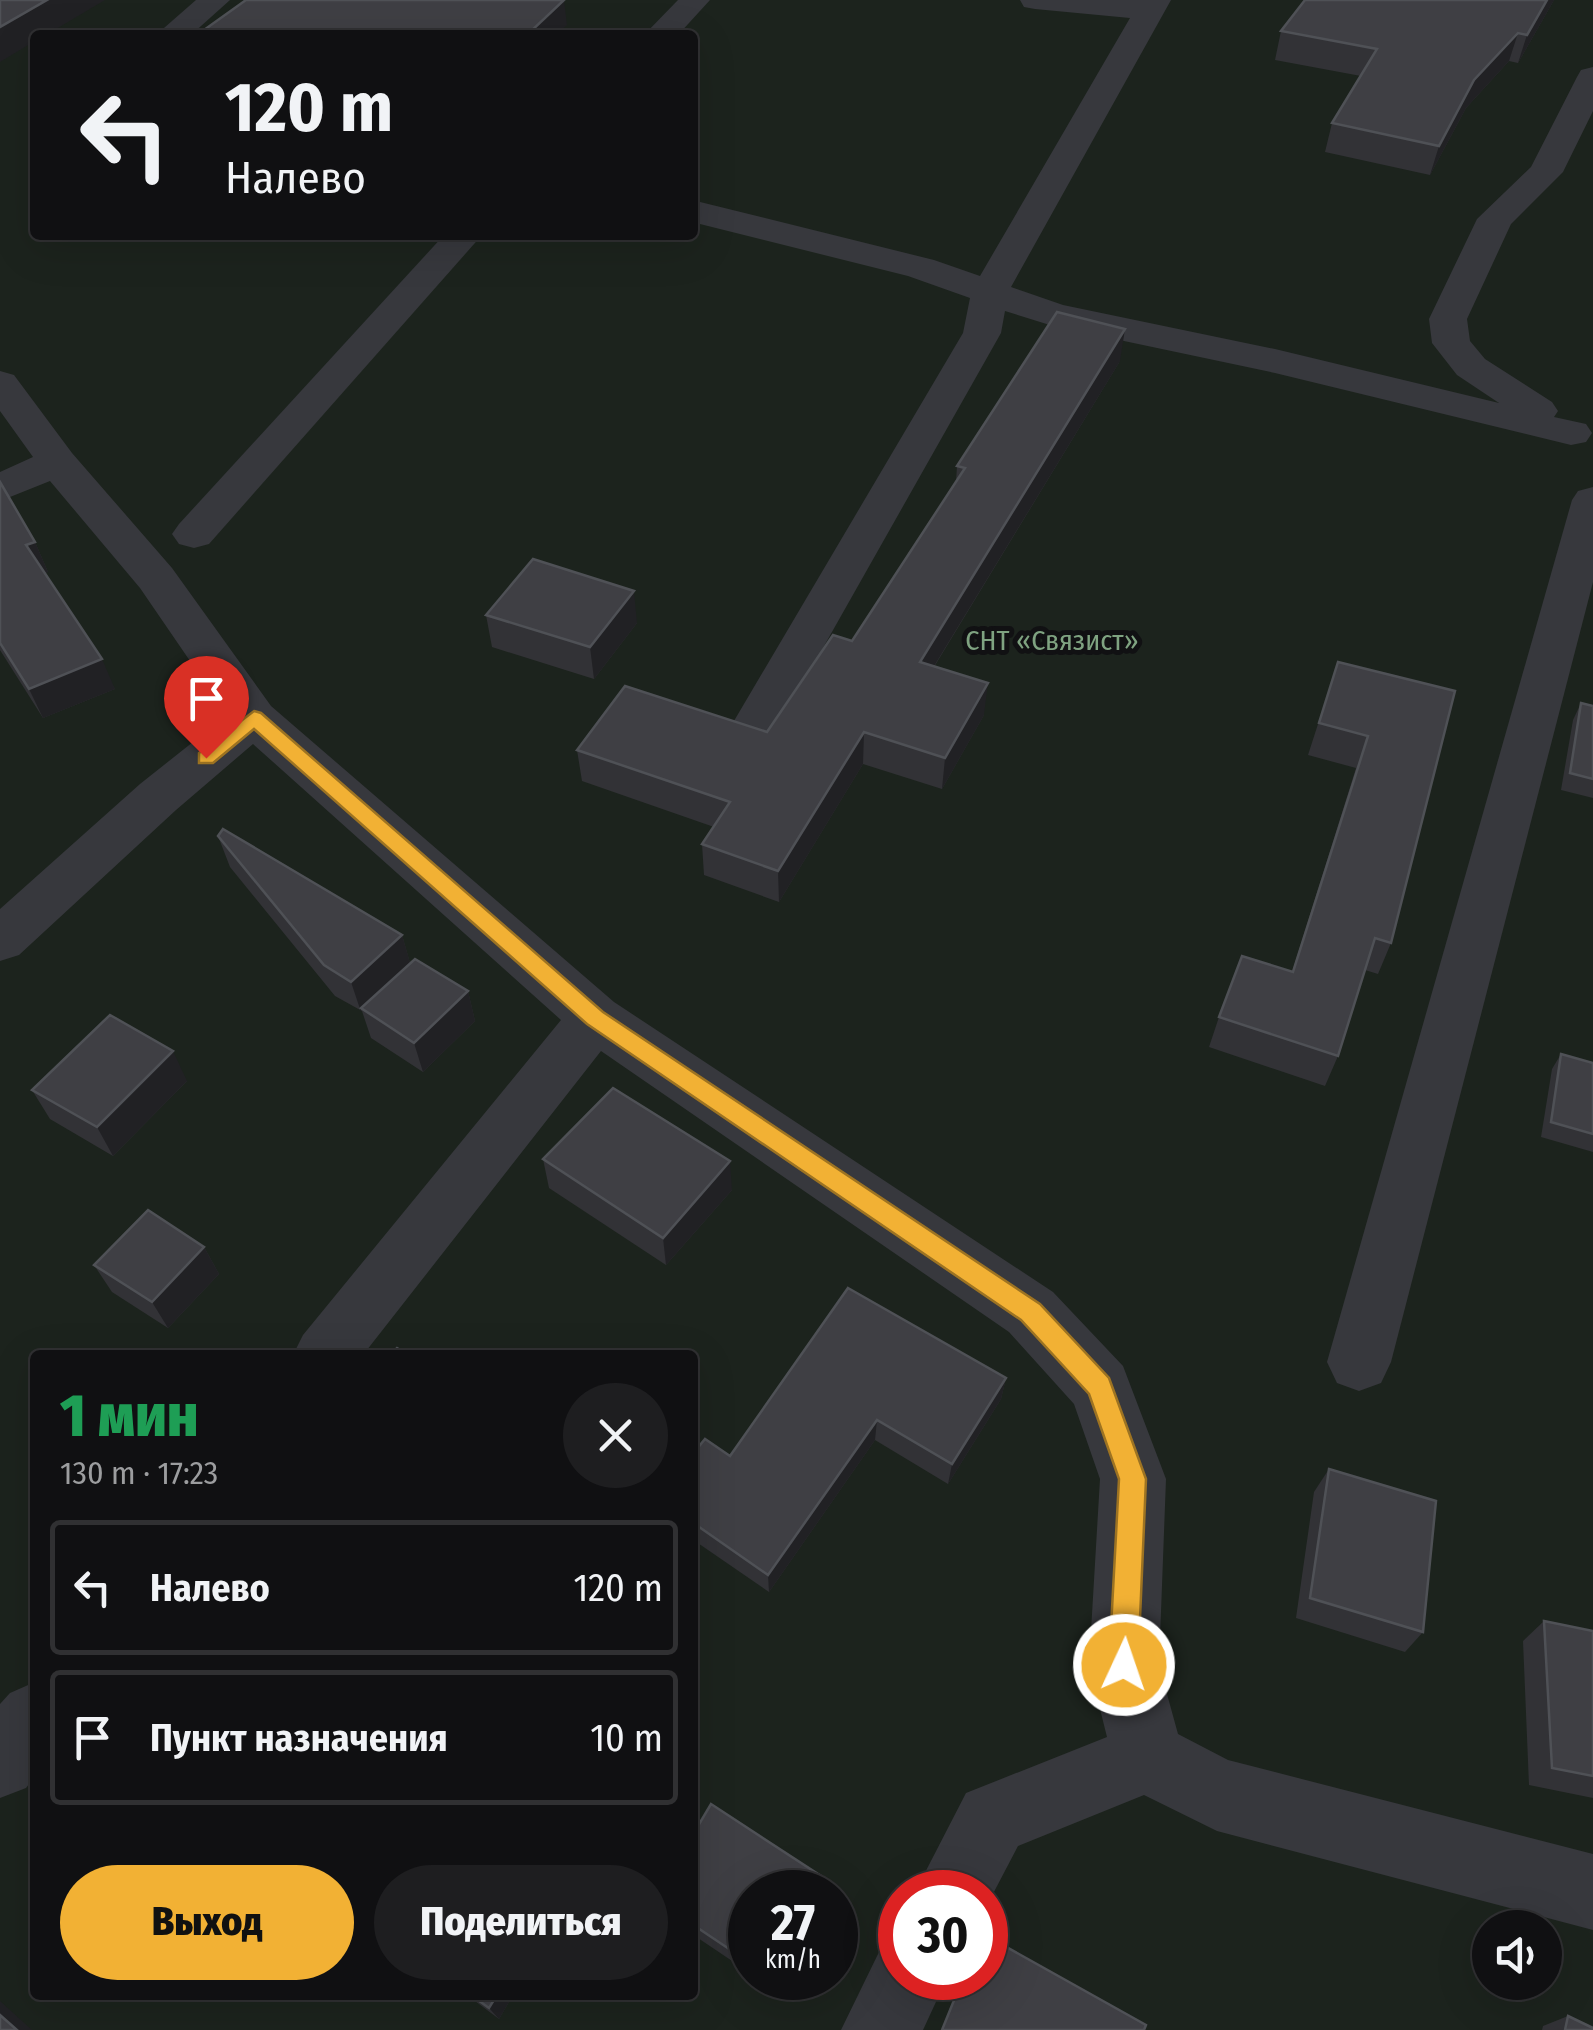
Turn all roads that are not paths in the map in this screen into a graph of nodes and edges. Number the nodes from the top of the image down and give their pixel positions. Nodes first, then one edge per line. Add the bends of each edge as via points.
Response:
1 (215, 0) edge
2 (695, 0) edge
3 (1035, 0) edge
4 (1153, 6) edge
5 (178, 30) edge
6 (665, 30) edge
7 (1593, 77) edge
8 (698, 212) edge
9 (459, 240) edge
10 (990, 292) junction
11 (0, 383) edge
12 (1570, 433) junction
13 (58, 462) junction
14 (1593, 464) edge
15 (0, 488) edge
16 (1593, 500) edge
17 (194, 534) dead end
18 (254, 718) junction
19 (755, 726) edge
20 (0, 940) edge
21 (595, 1018) junction
22 (329, 1350) edge
23 (1359, 1362) dead end
24 (30, 1724) edge
25 (1148, 1756) junction
26 (0, 1762) edge
27 (965, 1870) edge
28 (1593, 1892) edge
29 (897, 2000) edge
30 (881, 2030) edge

1 - 5 street
2 - 6 street
3 - 4 street
4 - 10 street
7 - 12 street via 1546,172 1496,220 1448,319 1450,343 1472,367
8 - 10 street via 921,268
9 - 17 street
10 - 12 street via 1052,315
10 - 19 street via 982,333
11 - 13 street
12 - 14 street
13 - 15 street
13 - 18 street via 156,578
16 - 23 street
18 - 20 street
18 - 21 street
21 - 22 street
21 - 25 street via 1030,1312 1100,1387 1133,1479 1124,1665
24 - 26 street
25 - 27 street via 992,1818
25 - 28 street via 1217,1794
29 - 30 street

